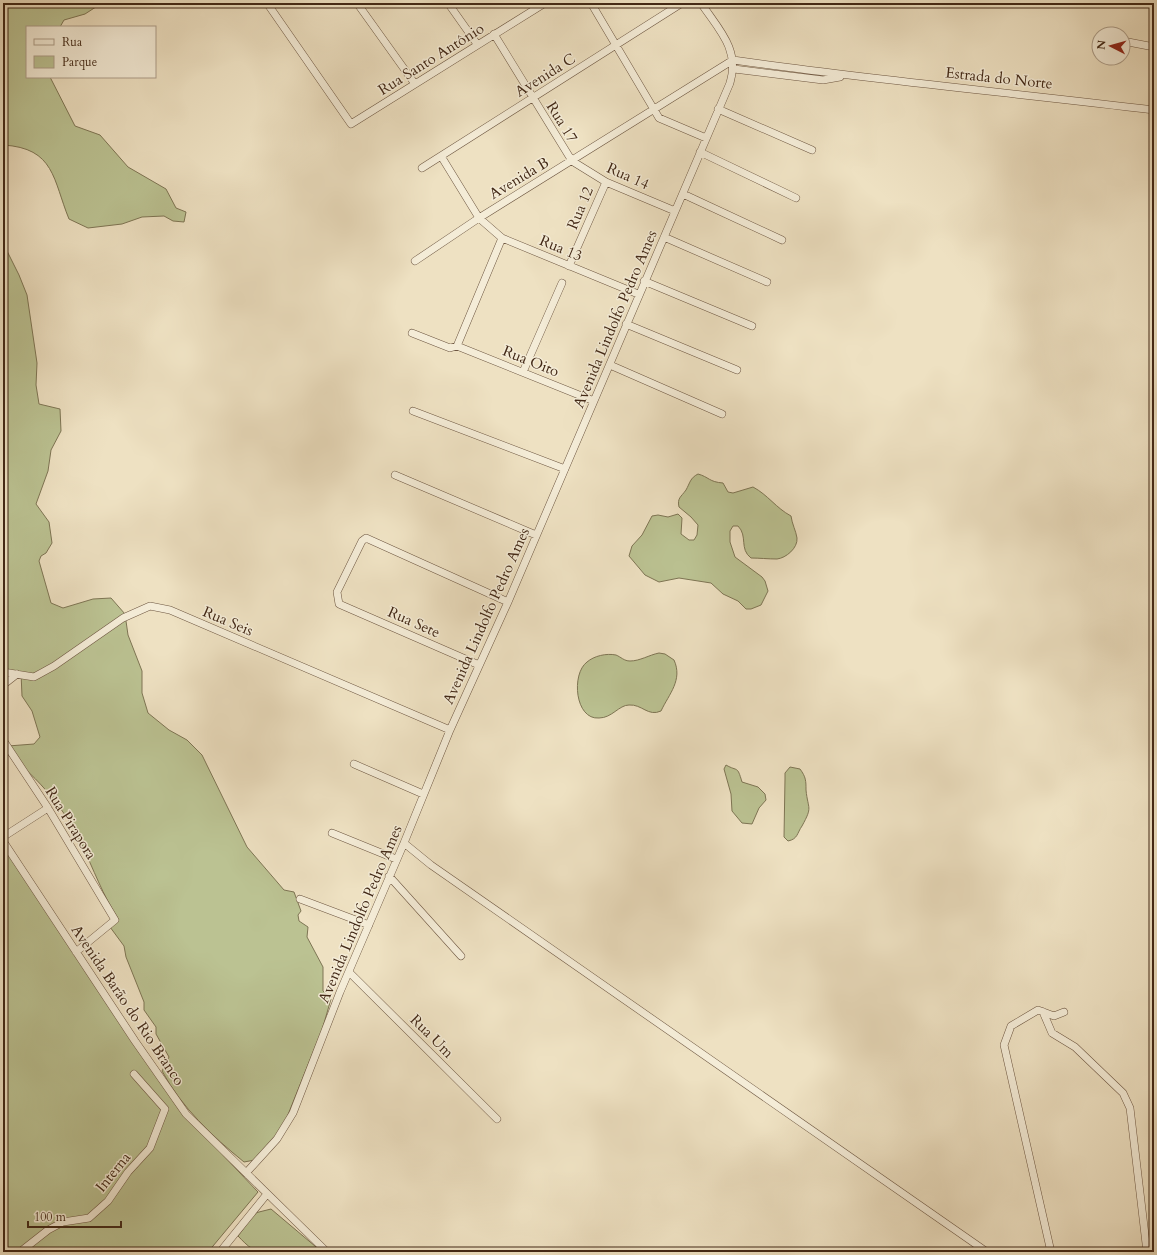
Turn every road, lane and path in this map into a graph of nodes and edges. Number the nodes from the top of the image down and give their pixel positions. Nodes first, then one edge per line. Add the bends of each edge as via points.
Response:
1 (267, 3) edge
2 (357, 3) edge
3 (448, 3) edge
4 (591, 3) edge
5 (682, 3) edge
6 (701, 3) edge
7 (541, 4) edge
8 (494, 34) junction
9 (1131, 43) edge
10 (477, 44) junction
11 (616, 46) junction
12 (1154, 47) edge
13 (733, 60) junction
14 (734, 69) junction
15 (842, 76) junction
16 (415, 84) junction
17 (532, 99) junction
18 (718, 109) junction
19 (652, 110) junction
20 (1154, 110) edge
21 (706, 138) junction
22 (812, 150) dead end
23 (700, 152) junction
24 (441, 156) junction
25 (572, 161) junction
26 (422, 168) dead end
27 (606, 182) junction
28 (683, 194) junction
29 (796, 198) dead end
30 (675, 211) junction
31 (479, 218) junction
32 (664, 237) junction
33 (502, 238) junction
34 (782, 240) dead end
35 (415, 261) dead end
36 (569, 266) junction
37 (644, 281) junction
38 (767, 282) dead end
39 (562, 283) dead end
40 (638, 294) junction
41 (626, 324) junction
42 (752, 326) dead end
43 (412, 333) dead end
44 (457, 346) junction
45 (610, 365) junction
46 (737, 370) dead end
47 (523, 372) junction
48 (594, 401) junction
49 (414, 411) dead end
50 (722, 414) dead end
51 (565, 469) junction
52 (395, 475) dead end
53 (536, 535) junction
54 (508, 602) junction
55 (479, 665) junction
56 (3, 672) edge
57 (17, 674) junction
58 (3, 685) edge
59 (450, 730) junction
60 (3, 740) edge
61 (354, 764) dead end
62 (423, 794) junction
63 (48, 808) junction
64 (332, 833) dead end
65 (3, 837) edge
66 (3, 840) edge
67 (404, 843) junction
68 (396, 859) junction
69 (389, 876) junction
70 (300, 899) dead end
71 (369, 925) junction
72 (76, 952) junction
73 (461, 956) dead end
74 (349, 972) junction
75 (1043, 1012) junction
76 (1064, 1012) dead end
77 (134, 1074) dead end
78 (497, 1119) dead end
79 (246, 1173) junction
80 (267, 1194) junction
81 (20, 1252) edge
82 (220, 1252) edge
83 (327, 1252) edge
84 (988, 1252) edge
85 (1051, 1252) edge
86 (1147, 1252) edge

1 - 16 street, Rua Santo Antônio via 351,124
2 - 16 street
3 - 10 street
4 - 11 street
5 - 11 street, Avenida C
6 - 13 street, Avenida Lindolfo Pedro Ames via 731,47
7 - 8 street, Rua Santo Antônio
8 - 10 street, Rua Santo Antônio
8 - 17 street, Rua 17
9 - 12 street
10 - 16 street, Rua Santo Antônio
11 - 17 street, Avenida C
11 - 19 street
13 - 14 street, Avenida Lindolfo Pedro Ames
13 - 15 street, Estrada do Norte
13 - 19 street, Avenida B
14 - 15 street, Estrada do Norte via 823,80
14 - 18 street, Avenida Lindolfo Pedro Ames
15 - 20 street, Estrada do Norte
17 - 24 street, Avenida C
17 - 25 street, Rua 17
18 - 21 street, Avenida Lindolfo Pedro Ames
18 - 22 street
19 - 21 street via 659,118
19 - 25 street, Avenida B
21 - 23 street, Avenida Lindolfo Pedro Ames
23 - 28 street, Avenida Lindolfo Pedro Ames
23 - 29 street
24 - 26 street, Avenida C
24 - 31 street, Rua 13
25 - 27 street, Rua 14
25 - 31 street, Avenida B
27 - 30 street, Rua 14
27 - 36 street, Rua 12
28 - 30 street, Avenida Lindolfo Pedro Ames
28 - 34 street
30 - 32 street, Avenida Lindolfo Pedro Ames
31 - 33 street, Rua 13
31 - 35 street
32 - 37 street, Avenida Lindolfo Pedro Ames
32 - 38 street
33 - 36 street, Rua 13
33 - 44 street
36 - 40 street, Rua 13
37 - 40 street, Avenida Lindolfo Pedro Ames
37 - 42 street
39 - 47 street
40 - 41 street, Avenida Lindolfo Pedro Ames
41 - 45 street, Avenida Lindolfo Pedro Ames
41 - 46 street
43 - 44 street, Rua Oito via 450,348
44 - 47 street, Rua Oito
45 - 48 street, Avenida Lindolfo Pedro Ames
45 - 50 street
47 - 48 street, Rua Oito
48 - 51 street, Avenida Lindolfo Pedro Ames
49 - 51 street
51 - 53 street, Avenida Lindolfo Pedro Ames
52 - 53 street
53 - 54 street, Avenida Lindolfo Pedro Ames
54 - 55 street, Avenida Lindolfo Pedro Ames
54 - 55 street, Rua Sete via 366,538 362,541 337,592 339,604
55 - 59 street, Avenida Lindolfo Pedro Ames
56 - 57 street, Rua Seis
57 - 58 street
57 - 59 street, Rua Seis via 34,678 123,618 150,606 170,610
59 - 62 street, Avenida Lindolfo Pedro Ames
60 - 63 street, Rua Pirapora
61 - 62 street
62 - 67 street, Avenida Lindolfo Pedro Ames
63 - 65 street
63 - 72 street, Rua Pirapora via 115,920
64 - 68 street
66 - 72 street, Avenida Barão do Rio Branco
67 - 68 street, Avenida Lindolfo Pedro Ames
67 - 84 street via 431,865
68 - 69 street, Avenida Lindolfo Pedro Ames
69 - 71 street, Avenida Lindolfo Pedro Ames
69 - 73 street
70 - 71 street
71 - 74 street, Avenida Lindolfo Pedro Ames
72 - 79 street, Avenida Barão do Rio Branco via 186,1114
74 - 78 street, Rua Um
74 - 79 street, Avenida Lindolfo Pedro Ames via 293,1113 277,1139
75 - 76 street via 1054,1016
75 - 85 street via 1038,1010 1011,1026 1004,1045
75 - 86 street via 1052,1033 1075,1047 1096,1067 1123,1093 1130,1108
77 - 81 street, Interna via 165,1109 150,1148 128,1172 108,1202 89,1218 63,1222 48,1230
79 - 80 street, Avenida Barão do Rio Branco
80 - 82 street
80 - 83 street, Avenida Barão do Rio Branco

